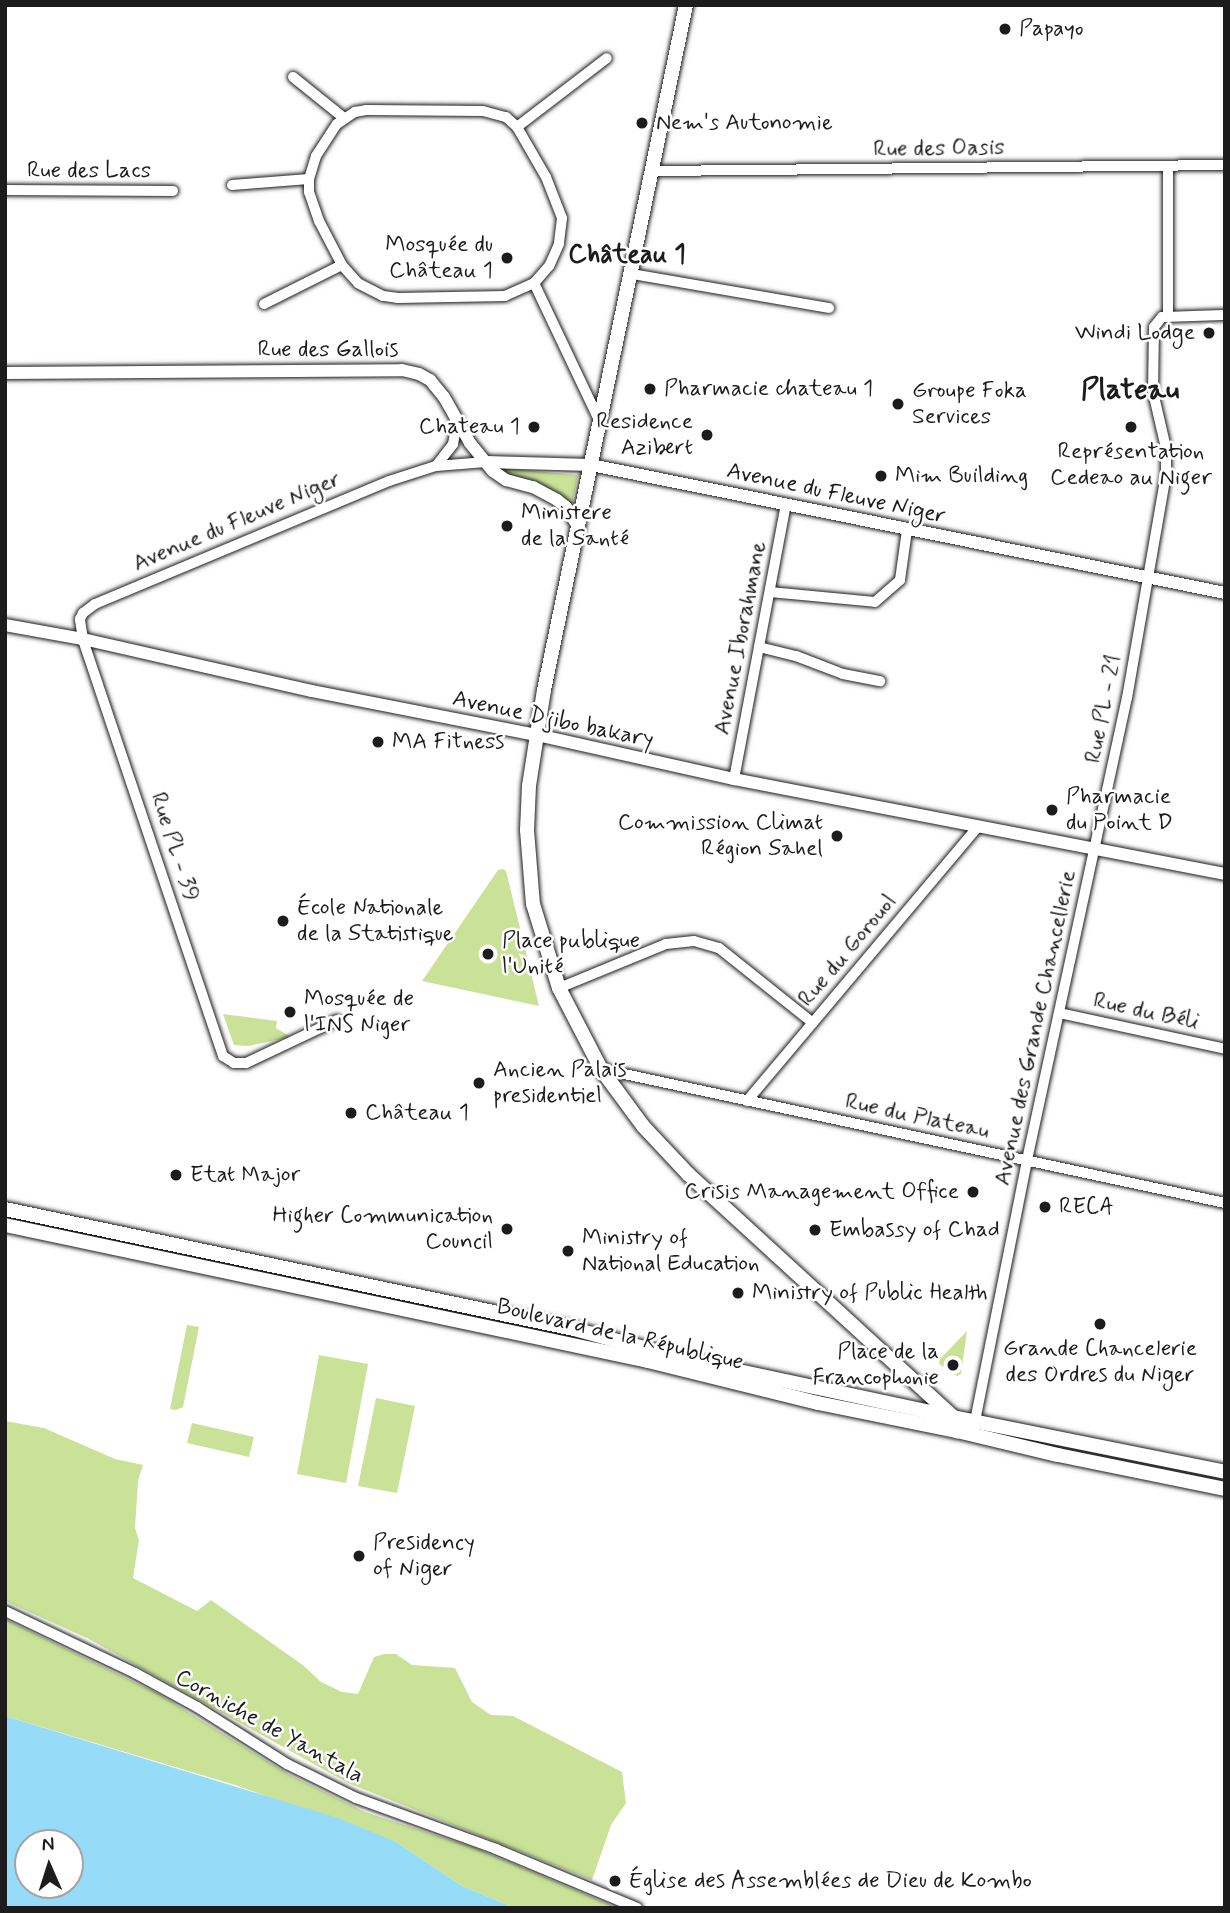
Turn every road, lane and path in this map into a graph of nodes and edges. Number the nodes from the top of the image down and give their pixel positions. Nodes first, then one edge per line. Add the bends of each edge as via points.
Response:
1 (686, 5) edge
2 (607, 58) dead end
3 (293, 77) dead end
4 (344, 118) junction
5 (517, 127) junction
6 (1225, 165) edge
7 (1168, 166) junction
8 (654, 171) junction
9 (309, 179) junction
10 (232, 184) dead end
11 (5, 190) edge
12 (173, 191) dead end
13 (342, 265) junction
14 (632, 274) junction
15 (534, 283) junction
16 (264, 304) dead end
17 (829, 308) dead end
18 (1225, 315) edge
19 (1168, 317) junction
20 (5, 373) edge
21 (601, 423) junction
22 (457, 424) junction
23 (486, 462) junction
24 (591, 465) junction
25 (436, 466) junction
26 (786, 504) junction
27 (579, 528) junction
28 (907, 530) junction
29 (1149, 578) junction
30 (770, 592) junction
31 (1225, 593) edge
32 (5, 625) edge
33 (83, 639) junction
34 (759, 647) junction
35 (880, 681) dead end
36 (537, 735) junction
37 (734, 779) junction
38 (978, 827) junction
39 (1095, 848) junction
40 (1225, 874) edge
41 (559, 988) junction
42 (1059, 1013) junction
43 (337, 1020) dead end
44 (813, 1023) junction
45 (1225, 1049) edge
46 (601, 1069) junction
47 (747, 1101) junction
48 (1027, 1160) junction
49 (1225, 1203) edge
50 (5, 1209) edge
51 (71, 1222) junction
52 (5, 1225) edge
53 (67, 1237) junction
54 (308, 1272) junction
55 (304, 1289) junction
56 (505, 1315) junction
57 (574, 1329) junction
58 (501, 1331) junction
59 (571, 1345) junction
60 (690, 1367) junction
61 (964, 1426) junction
62 (1225, 1472) edge
63 (1225, 1489) edge
64 (5, 1611) edge
65 (637, 1908) edge

1 - 8 main road
2 - 5 street
3 - 4 street
4 - 5 street via 366,110 483,111 506,117
4 - 9 street via 316,156
5 - 15 street via 547,177 562,218 559,244
6 - 7 street, Rue des Oasis
7 - 8 street, Rue des Oasis
7 - 19 street
8 - 14 main road
9 - 10 street
9 - 13 street via 319,221
11 - 12 street, Rue des Lacs
13 - 15 street via 358,283 383,296 505,296
13 - 16 street
14 - 17 street
14 - 21 main road
15 - 21 street
18 - 19 street
19 - 29 street, Rue PL - 21 via 1158,320 1152,337 1153,391 1167,465
20 - 22 street, Rue des Gallois via 402,370 430,380
21 - 24 main road
22 - 23 street, Rue des Gallois
22 - 25 street via 453,444
23 - 24 street, Avenue du Fleuve Niger
23 - 25 street, Avenue du Fleuve Niger
23 - 27 street, Rue des Gallois via 506,480 557,500
24 - 26 street, Avenue du Fleuve Niger
24 - 27 main road
25 - 33 street, Avenue du Fleuve Niger via 389,481 95,604 80,620
26 - 28 street, Avenue du Fleuve Niger
26 - 30 street, Avenue Iborahmane
27 - 36 main road
28 - 29 street, Avenue du Fleuve Niger
28 - 30 street via 901,580 875,602
29 - 31 street, Avenue du Fleuve Niger
29 - 39 street, Rue PL - 21
30 - 34 street, Avenue Iborahmane
32 - 33 street, Avenue Djibo bakary
33 - 36 street, Avenue Djibo bakary via 419,714
33 - 43 street, Rue PL - 39 via 223,1056 246,1063
34 - 35 street
34 - 37 street, Avenue Iborahmane
36 - 37 street, Avenue Djibo bakary
36 - 41 main road via 528,802 529,860 533,904
37 - 38 street, Avenue Djibo bakary
38 - 39 street, Avenue Djibo bakary
38 - 44 street, Rue du Gorouol
39 - 40 street
39 - 42 street, Avenue des Grande Chancellerie
41 - 44 street via 667,944 694,941 719,948
41 - 46 main road
42 - 45 street, Rue du Béli
42 - 48 street, Avenue des Grande Chancellerie
44 - 47 street, Rue du Gorouol
46 - 47 street, Rue du Plateau
46 - 61 main road via 643,1126 688,1174
47 - 48 street, Rue du Plateau
48 - 49 street, Rue du Plateau
48 - 61 street, Avenue des Grande Chancellerie
50 - 51 main road, Boulevard de la République
51 - 53 main road
51 - 54 main road, Boulevard de la République
52 - 53 main road, Boulevard de la République
53 - 55 main road, Boulevard de la République
54 - 55 main road
54 - 56 main road, Boulevard de la République
55 - 58 main road, Boulevard de la République
56 - 57 main road, Boulevard de la République
56 - 58 main road
57 - 59 main road
57 - 60 main road, Boulevard de la République
58 - 59 main road, Boulevard de la République
59 - 60 main road, Boulevard de la République
60 - 61 main road, Boulevard de la République
61 - 62 main road, Boulevard de la République
61 - 63 main road, Boulevard de la République
64 - 65 street, Corniche de Yantala via 197,1707 286,1764 356,1798 496,1849

